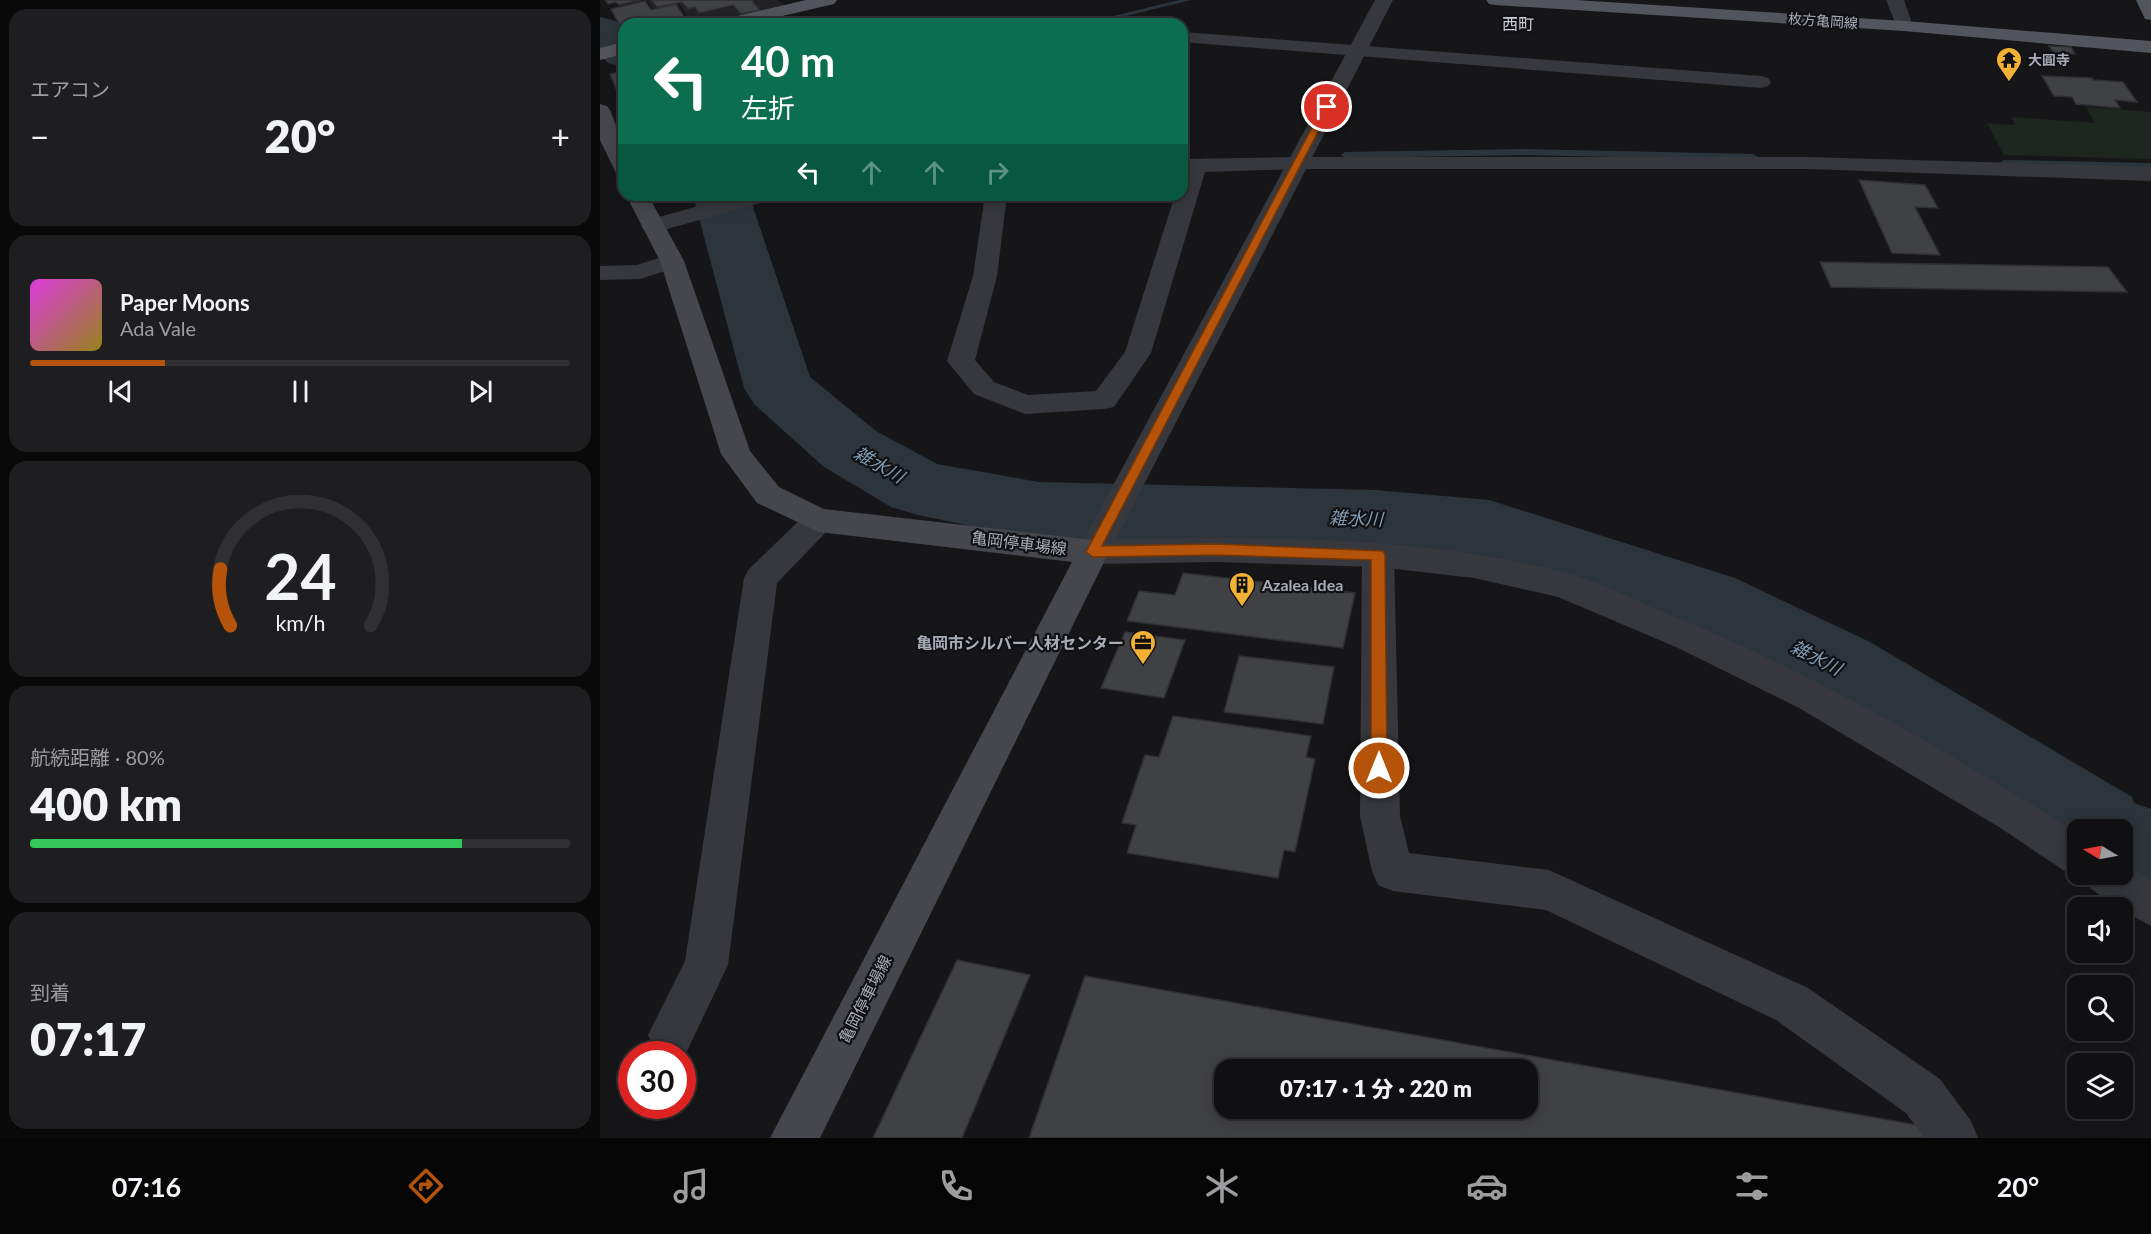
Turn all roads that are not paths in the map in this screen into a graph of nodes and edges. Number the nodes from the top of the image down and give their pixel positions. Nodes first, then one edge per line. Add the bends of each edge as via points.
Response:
1 (828, 0) edge
2 (1384, 0) edge
3 (1495, 0) edge
4 (1895, 0) edge
5 (2145, 0) edge
6 (2151, 15) edge
7 (752, 18) edge
8 (1904, 26) junction
9 (1188, 37) edge
10 (2151, 47) edge
11 (618, 49) edge
12 (1357, 51) junction
13 (603, 53) edge
14 (1761, 82) dead end
15 (600, 110) edge
16 (603, 132) edge
17 (618, 158) edge
18 (1297, 163) junction
19 (1189, 166) edge
20 (2151, 174) edge
21 (640, 201) edge
22 (741, 201) edge
23 (995, 201) edge
24 (1179, 201) edge
25 (652, 226) junction
26 (672, 261) junction
27 (600, 273) edge
28 (819, 520) junction
29 (1099, 539) junction
30 (1378, 555) junction
31 (2067, 849) edge
32 (2121, 885) edge
33 (2151, 905) edge
34 (671, 1035) dead end
35 (794, 1138) edge
36 (1954, 1138) edge

1 - 7 main road
2 - 12 street
3 - 8 main road, 枚方亀岡線
4 - 8 street
5 - 6 main road
8 - 10 main road, 枚方亀岡線
9 - 12 street
11 - 13 main road
12 - 14 street
12 - 18 street
15 - 16 main road
16 - 17 main road
18 - 19 street
18 - 20 street via 1808,163
18 - 29 street
21 - 25 main road, 亀岡停車場線
22 - 25 street
23 - 24 street via 985,276 961,361 984,388 1025,405 1104,400 1138,353
25 - 26 main road, 亀岡停車場線
26 - 27 street via 640,272
26 - 28 main road, 亀岡停車場線 via 736,454 768,495
28 - 29 main road, 亀岡停車場線
28 - 34 street via 761,578 706,965
29 - 30 street via 1216,549
29 - 35 main road, 亀岡停車場線
30 - 31 street via 1474,565 1564,585 1688,637 1812,697
30 - 36 street via 1380,816 1393,871 1549,890 1792,1004 1923,1096
32 - 33 street

